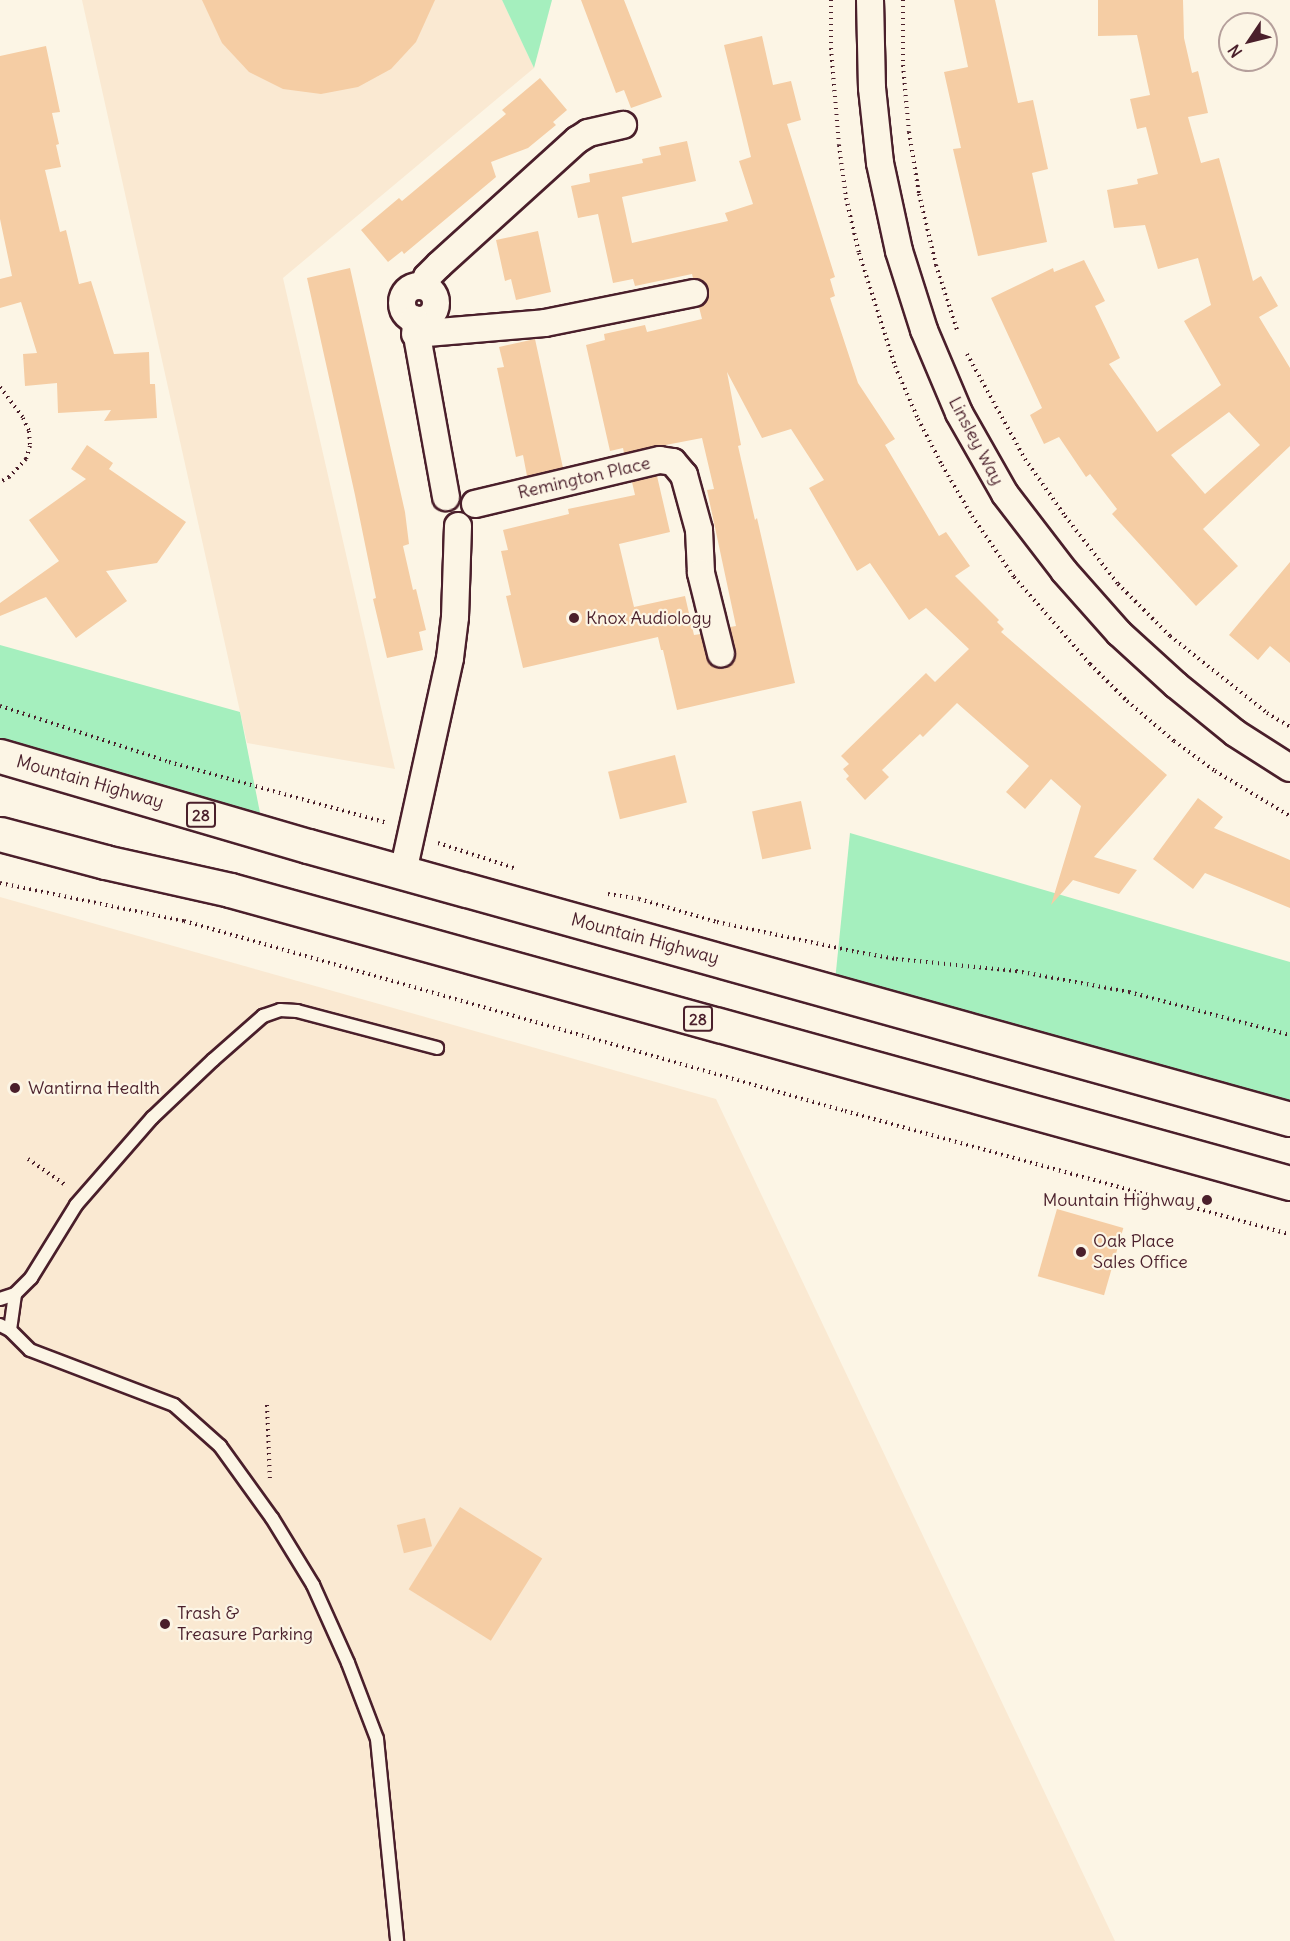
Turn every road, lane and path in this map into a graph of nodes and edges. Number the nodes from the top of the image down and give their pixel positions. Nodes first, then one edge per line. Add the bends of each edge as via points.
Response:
1 (870, 0) edge
2 (903, 0) edge
3 (623, 125) dead end
4 (694, 293) dead end
5 (414, 327) junction
6 (958, 332) dead end
7 (966, 353) dead end
8 (0, 387) edge
9 (0, 482) edge
10 (446, 497) junction
11 (475, 504) junction
12 (458, 526) junction
13 (722, 654) dead end
14 (0, 706) edge
15 (1290, 727) edge
16 (0, 756) edge
17 (1290, 768) edge
18 (389, 824) dead end
19 (0, 834) edge
20 (435, 842) dead end
21 (520, 869) dead end
22 (403, 872) junction
23 (0, 883) edge
24 (606, 893) dead end
25 (1290, 1035) edge
26 (437, 1048) dead end
27 (1290, 1119) edge
28 (28, 1159) dead end
29 (1290, 1183) edge
30 (82, 1197) junction
31 (1290, 1234) edge
32 (15, 1294) junction
33 (0, 1299) edge
34 (5, 1327) edge
35 (267, 1405) dead end
36 (272, 1518) junction
37 (398, 1941) edge

1 - 17 street, Linsley Way via 872,88 880,163 899,252 924,330 959,413 1005,494 1064,571 1119,633 1235,733
2 - 6 path via 909,132 934,255
3 - 5 street via 588,133 577,140 439,265 424,286 412,287 403,295 402,307
4 - 5 street via 553,322
5 - 10 street
7 - 15 path via 1025,459 1118,584 1170,636
8 - 9 path via 23,418 30,446 26,459
10 - 11 street via 461,492
10 - 12 street via 441,507 444,518
11 - 12 street via 473,518
11 - 13 street, Remington Place via 660,460 673,462 684,475 699,530 701,573
12 - 22 street via 450,658
14 - 18 path via 169,762
16 - 22 main road, Mountain Highway / 28
19 - 29 main road, 28 via 230,890
20 - 21 path
22 - 27 main road, Mountain Highway / 28
23 - 31 path via 184,921
24 - 25 path via 857,952 1016,971 1129,992
26 - 30 lane via 297,1011 280,1010 263,1016 152,1118
28 - 30 path
30 - 32 lane via 31,1278
32 - 33 lane
32 - 34 lane
34 - 36 lane via 30,1350 174,1405 220,1446
35 - 36 path
36 - 37 lane via 313,1586 348,1663 376,1739

